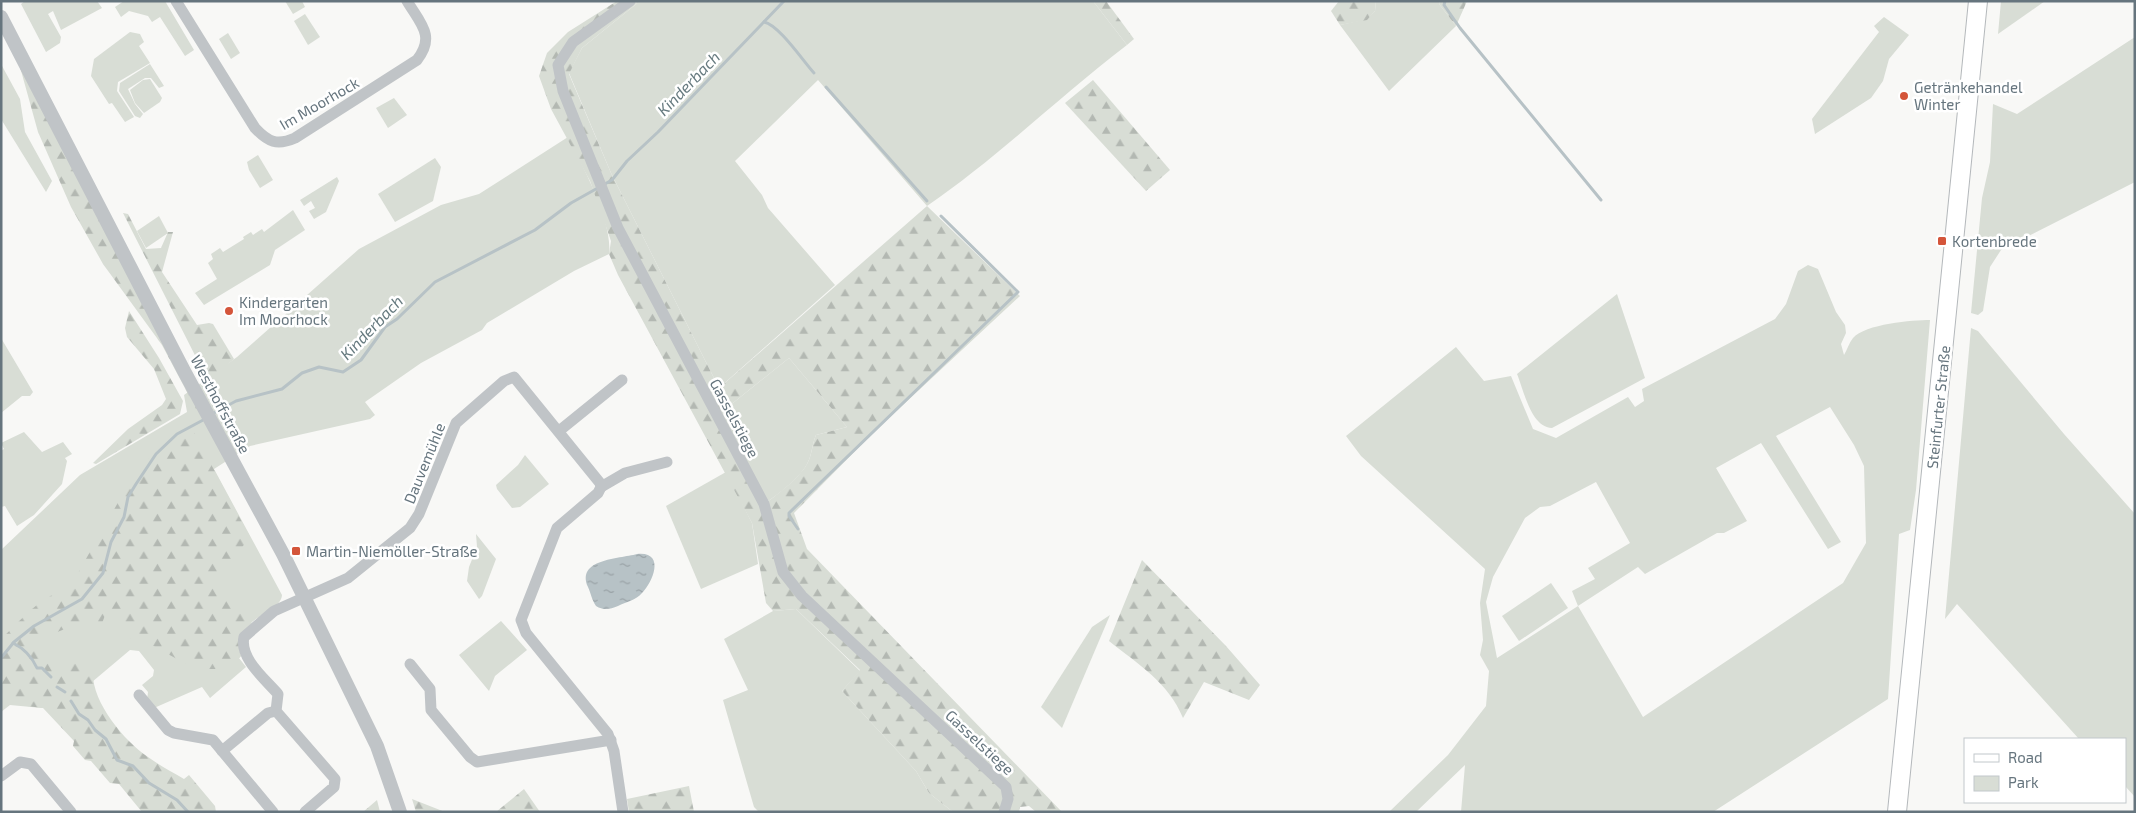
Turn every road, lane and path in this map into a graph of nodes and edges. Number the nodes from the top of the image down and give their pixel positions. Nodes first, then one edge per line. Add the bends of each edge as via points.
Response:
1 (176, 1) edge
2 (407, 1) edge
3 (630, 1) edge
4 (1978, 1) edge
5 (1989, 1) edge
6 (1, 17) edge
7 (622, 380) dead end
8 (559, 431) junction
9 (667, 462) dead end
10 (601, 487) junction
11 (303, 597) junction
12 (410, 664) dead end
13 (139, 696) dead end
14 (276, 711) junction
15 (611, 740) junction
16 (222, 750) junction
17 (1, 776) edge
18 (71, 812) edge
19 (273, 812) edge
20 (305, 812) edge
21 (400, 812) edge
22 (623, 812) edge
23 (1004, 812) edge
24 (1897, 812) edge
25 (1909, 812) edge

1 - 2 street, Im Moorhock via 255,128 264,138 276,143 295,138 417,60 427,38
3 - 23 street, Gasselstiege via 573,42 558,65 563,91 618,228 764,504 783,572 802,596 1006,787 1008,799
4 - 24 main road, Steinfurter Straße
5 - 25 main road, Steinfurter Straße
6 - 11 street, Westhoffstraße
7 - 8 street
8 - 10 street, Dauvemühle
8 - 11 street, Dauvemühle via 519,381 510,378 456,422 419,514 410,528 348,578
9 - 10 street via 625,473
10 - 15 street via 557,528 521,620 526,633
11 - 14 street via 274,611 244,637 244,651 248,658 278,694
11 - 21 street, Westhoffstraße via 377,746
12 - 15 street via 430,689 431,710 473,761
13 - 16 street via 168,730 213,740
14 - 16 street via 268,713
14 - 20 street via 334,779 334,787
15 - 22 street
16 - 19 street
17 - 18 street via 20,762 31,764

